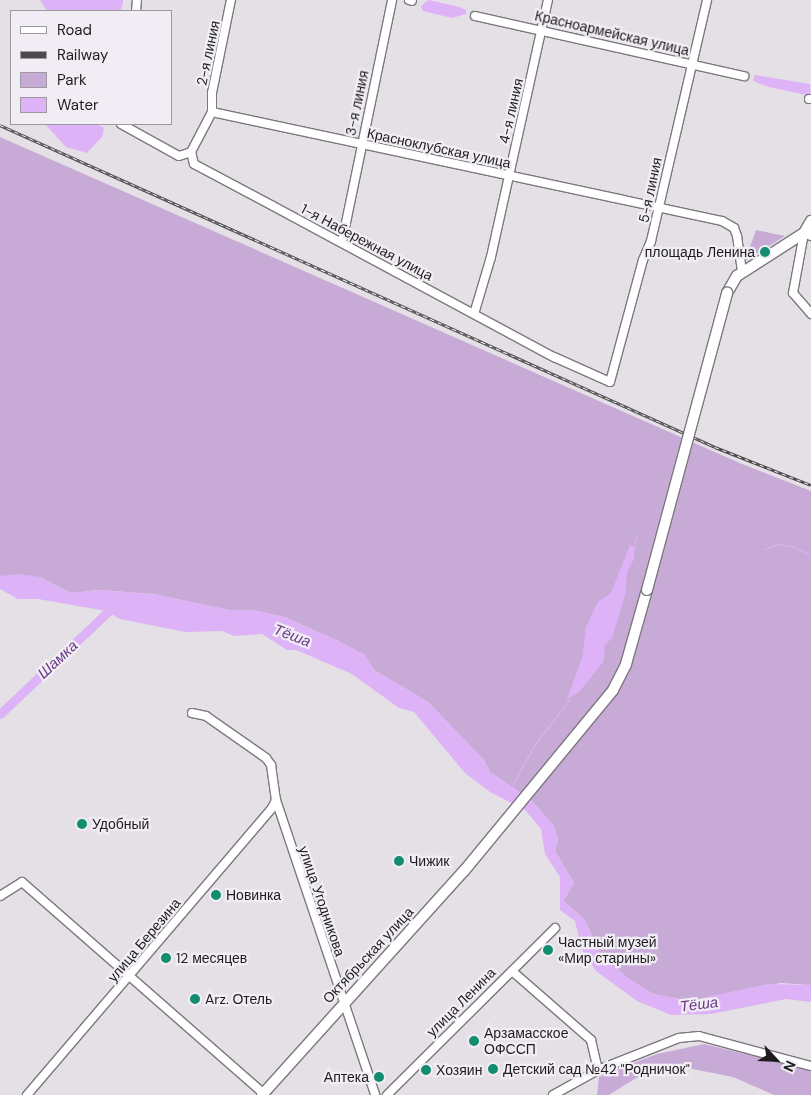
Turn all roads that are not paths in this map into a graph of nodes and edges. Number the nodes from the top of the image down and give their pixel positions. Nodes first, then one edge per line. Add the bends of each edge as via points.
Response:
1 (231, 0) edge
2 (392, 0) edge
3 (548, 0) edge
4 (706, 0) edge
5 (475, 16) dead end
6 (542, 30) junction
7 (691, 64) junction
8 (744, 76) dead end
9 (212, 112) junction
10 (123, 125) edge
11 (361, 144) junction
12 (191, 152) junction
13 (509, 175) junction
14 (660, 207) junction
15 (811, 221) edge
16 (807, 235) edge
17 (342, 242) junction
18 (742, 272) junction
19 (474, 314) junction
20 (811, 314) edge
21 (610, 382) joint
22 (192, 713) dead end
23 (276, 800) junction
24 (0, 896) edge
25 (555, 928) dead end
26 (512, 971) junction
27 (129, 977) junction
28 (344, 1000) junction
29 (811, 1066) edge
30 (598, 1070) junction
31 (28, 1095) edge
32 (264, 1095) edge
33 (375, 1095) edge
34 (387, 1095) edge
35 (553, 1095) edge

1 - 9 street, 2-я линия via 212,93
2 - 11 street, 3-я линия
3 - 6 street, 4-я линия
4 - 7 street, 5-я линия
5 - 6 street, Красноармейская улица
6 - 7 street, Красноармейская улица
6 - 13 street, 4-я линия
7 - 8 street, Красноармейская улица
7 - 14 street, 5-я линия
9 - 11 street, Красноклубская улица
9 - 12 street
10 - 12 street via 179,156
11 - 13 street, Красноклубская улица
11 - 17 street, 3-я линия
12 - 17 street, 1-я Набережная улица via 194,164
13 - 14 street, Красноклубская улица
13 - 19 street, 4-я линия
14 - 18 street, Красноклубская улица via 729,224 737,236
14 - 21 street, 5-я линия
15 - 16 main road
16 - 18 main road
16 - 20 street via 793,293
17 - 19 street, 1-я Набережная улица
18 - 28 main road, Октябрьская улица, bridge via 727,292 626,664 613,690 494,834
19 - 21 street, 1-я Набережная улица via 554,357
22 - 23 street, улица Угодникова via 206,716 266,758 271,765
23 - 27 street, улица Березина
23 - 28 street, улица Угодникова
24 - 27 street via 22,882
25 - 26 street, улица Ленина
26 - 30 street via 592,1040
26 - 34 street, улица Ленина
27 - 31 street, улица Березина
27 - 32 street
28 - 32 main road, Октябрьская улица
28 - 33 street, улица Угодникова
29 - 30 street via 699,1036 678,1038
30 - 35 street

